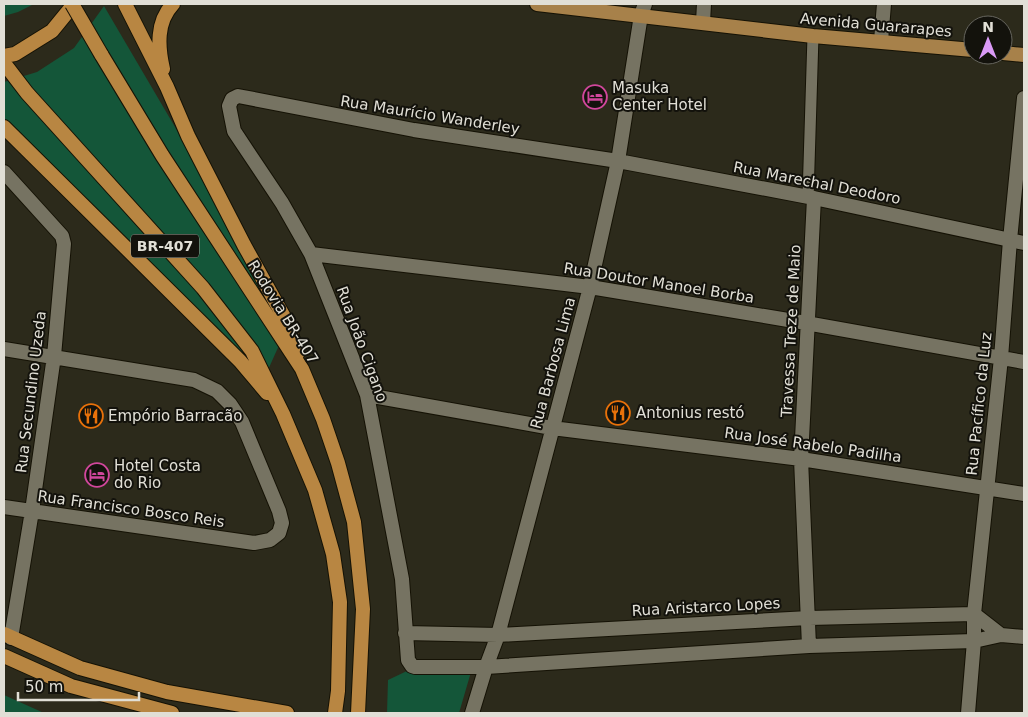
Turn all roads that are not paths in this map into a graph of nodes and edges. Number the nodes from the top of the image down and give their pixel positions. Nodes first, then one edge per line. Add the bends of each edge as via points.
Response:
1 (73, 4) edge
2 (125, 4) edge
3 (173, 4) edge
4 (538, 4) edge
5 (704, 4) edge
6 (884, 4) edge
7 (643, 9) edge
8 (702, 22) junction
9 (813, 36) junction
10 (881, 41) junction
11 (963, 49) edge
12 (4, 56) edge
13 (4, 63) edge
14 (167, 87) junction
15 (238, 96) joint
16 (1024, 98) edge
17 (4, 127) edge
18 (618, 161) junction
19 (4, 172) edge
20 (811, 198) junction
21 (1010, 240) junction
22 (1024, 243) edge
23 (311, 254) junction
24 (590, 287) junction
25 (806, 323) junction
26 (4, 349) edge
27 (54, 356) junction
28 (1001, 358) junction
29 (1024, 362) edge
30 (302, 369) junction
31 (367, 395) junction
32 (283, 414) junction
33 (552, 428) junction
34 (801, 458) junction
35 (987, 488) junction
36 (1024, 494) edge
37 (4, 507) edge
38 (32, 511) junction
39 (974, 614) junction
40 (809, 618) junction
41 (406, 633) junction
42 (498, 635) junction
43 (1001, 635) junction
44 (7, 636) edge
45 (1024, 637) edge
46 (974, 641) junction
47 (809, 646) junction
48 (4, 656) edge
49 (486, 667) junction
50 (336, 709) edge
51 (359, 710) edge
52 (172, 713) edge
53 (287, 713) edge
54 (472, 713) edge
55 (968, 713) edge

1 - 12 highway via 52,32 15,54
1 - 30 highway, Rodovia BR-407 / BR-407, bridge via 162,155
2 - 14 highway
3 - 14 highway via 162,22 158,40
4 - 7 main road, Avenida Guararapes
5 - 8 street
6 - 10 street
7 - 8 main road, Avenida Guararapes
7 - 18 street, Rua Barbosa Lima
8 - 9 main road, Avenida Guararapes
9 - 10 main road, Avenida Guararapes
9 - 20 street
10 - 11 main road, Avenida Guararapes
13 - 32 highway, BR-407 via 27,93 203,288 252,351
14 - 30 highway via 188,136 289,326
15 - 18 street, Rua Maurício Wanderley via 414,130
15 - 23 street, Rua João Cigano via 229,106 234,131
16 - 21 street, Rua Pacífico da Luz
17 - 32 highway via 240,361
18 - 20 street, Rua Marechal Deodoro
18 - 24 street, Rua Barbosa Lima
19 - 27 street, Rua Secundino Uzeda via 64,240
20 - 21 street, Rua Marechal Deodoro
20 - 25 street, Travessa Treze de Maio
21 - 22 street, Rua Marechal Deodoro
21 - 28 street, Rua Pacífico da Luz
23 - 24 street, Rua Doutor Manoel Borba
23 - 31 street, Rua João Cigano
24 - 25 street, Rua Doutor Manoel Borba
24 - 33 street, Rua Barbosa Lima
25 - 28 street, Rua Doutor Manoel Borba
25 - 34 street, Travessa Treze de Maio
26 - 27 street
27 - 38 street, Rua Secundino Uzeda
27 - 38 street, Rua Francisco Bosco Reis via 194,380 217,391 242,422 282,523 279,534 270,540 254,543
28 - 29 street, Rua Doutor Manoel Borba
28 - 35 street, Rua Pacífico da Luz
30 - 51 highway, Rodovia BR-407 / BR-407 via 338,462 354,522 363,609
31 - 33 street, Rua José Rabelo Padilha
31 - 41 street, Rua João Cigano via 402,579
32 - 50 highway, BR-407 via 315,490 334,554 340,602
33 - 34 street, Rua José Rabelo Padilha
33 - 42 street, Rua Barbosa Lima
34 - 35 street, Rua José Rabelo Padilha
34 - 40 street, Travessa Treze de Maio
35 - 36 street, Rua José Rabelo Padilha
35 - 39 street, Rua Pacífico da Luz
37 - 38 street, Rua Francisco Bosco Reis
38 - 44 street, Rua Secundino Uzeda
39 - 40 street, Rua Aristarco Lopes
39 - 43 street
39 - 46 street, Rua Pacífico da Luz
40 - 42 street, Rua Aristarco Lopes
40 - 47 street, Travessa Treze de Maio
41 - 42 street, Rua Aristarco Lopes
41 - 49 street, Rua João Cigano via 408,660 412,666
42 - 49 street, Rua Barbosa Lima
43 - 45 street
43 - 46 street
44 - 53 highway via 80,668 167,692
46 - 47 street
46 - 55 street, Rua Pacífico da Luz
47 - 49 street
48 - 52 highway via 72,686
49 - 54 street, Rua Barbosa Lima

